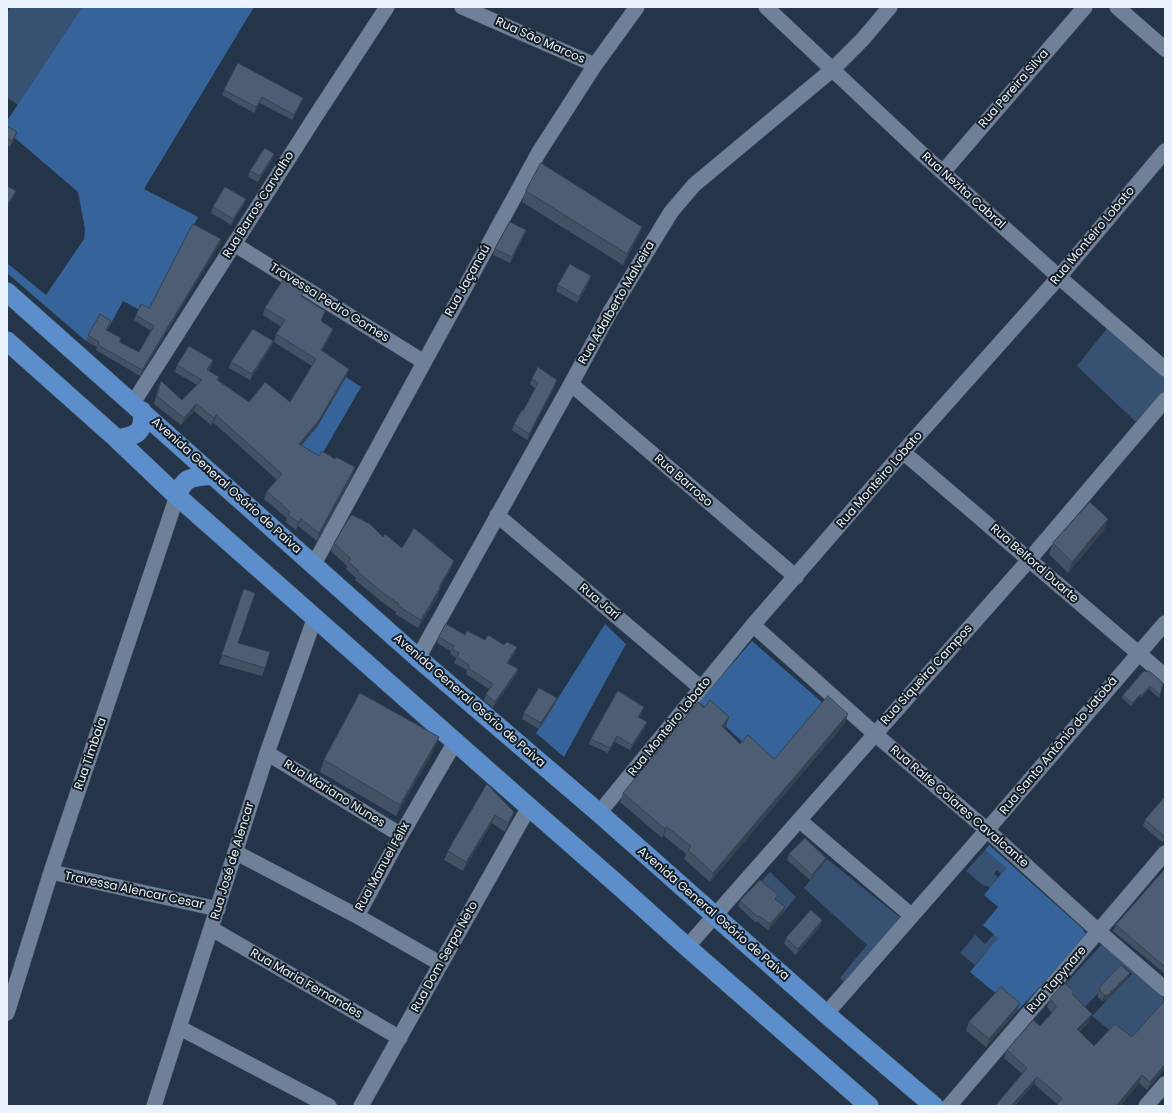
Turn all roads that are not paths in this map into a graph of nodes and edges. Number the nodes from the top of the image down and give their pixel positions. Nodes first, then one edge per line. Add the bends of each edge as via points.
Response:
1 (387, 7) edge
2 (462, 7) edge
3 (637, 7) edge
4 (766, 7) edge
5 (890, 7) edge
6 (1085, 7) edge
7 (1117, 7) edge
8 (1165, 49) edge
9 (595, 65) junction
10 (833, 69) junction
11 (1165, 151) edge
12 (943, 172) junction
13 (234, 244) junction
14 (1059, 277) junction
15 (7, 292) edge
16 (7, 341) edge
17 (424, 362) junction
18 (1165, 369) edge
19 (571, 384) junction
20 (1165, 400) edge
21 (138, 407) junction
22 (117, 439) junction
23 (904, 452) junction
24 (211, 475) junction
25 (177, 496) junction
26 (497, 515) junction
27 (1029, 560) junction
28 (314, 564) junction
29 (796, 577) junction
30 (315, 617) junction
31 (1165, 623) edge
32 (753, 625) junction
33 (1138, 653) junction
34 (418, 658) junction
35 (1165, 676) edge
36 (701, 688) junction
37 (875, 734) junction
38 (455, 742) junction
39 (267, 753) junction
40 (529, 807) junction
41 (599, 813) junction
42 (799, 820) junction
43 (987, 830) junction
44 (401, 835) junction
45 (236, 852) junction
46 (1165, 853) edge
47 (51, 872) junction
48 (218, 909) junction
49 (357, 916) junction
50 (715, 916) junction
51 (912, 916) junction
52 (212, 929) junction
53 (1098, 931) junction
54 (687, 947) junction
55 (441, 964) junction
56 (1165, 989) edge
57 (7, 1013) edge
58 (826, 1014) junction
59 (180, 1028) junction
60 (400, 1038) junction
61 (1165, 1084) edge
62 (863, 1104) edge
63 (154, 1106) edge
64 (329, 1106) edge
65 (361, 1106) edge
66 (934, 1106) edge
67 (948, 1106) edge
68 (1146, 1106) edge

1 - 13 street, Rua Barros Carvalho
2 - 9 street, Rua São Marcos
3 - 9 street, Rua Jaçanaú
4 - 10 street, Rua Nezita Cabral
5 - 10 street, Rua Adalberto Malveira
6 - 12 street, Rua Pereira Silva
7 - 8 street
9 - 17 street, Rua Jaçanaú via 539,152
10 - 12 street, Rua Nezita Cabral
10 - 19 street, Rua Adalberto Malveira via 694,185 681,199 610,312
11 - 14 street, Rua Monteiro Lobato
12 - 14 street, Rua Nezita Cabral
13 - 17 street, Travessa Pedro Gomes
13 - 21 street, Rua Barros Carvalho
14 - 18 street, Rua Nezita Cabral
14 - 23 street, Rua Monteiro Lobato
15 - 21 main road, Avenida General Osório de Paiva
16 - 22 main road
17 - 28 street, Rua Jaçanaú
19 - 26 street, Rua Adalberto Malveira
19 - 29 street, Rua Barroso
20 - 27 street, Rua Siqueira Campos
21 - 22 main road via 143,420 140,430 134,436
21 - 24 main road, Avenida General Osório de Paiva
22 - 25 main road
23 - 27 street, Rua Belford Duarte
23 - 29 street, Rua Monteiro Lobato
24 - 25 main road via 187,479
24 - 28 main road, Avenida General Osório de Paiva
25 - 30 main road
25 - 47 street, Rua Timbaia
26 - 34 street, Rua Adalberto Malveira
26 - 36 street, Rua Jarí
27 - 33 street, Rua Belford Duarte
27 - 37 street, Rua Siqueira Campos
28 - 34 main road, Avenida General Osório de Paiva
29 - 32 street, Rua Monteiro Lobato
30 - 38 main road
30 - 39 street, Rua José de Alencar
31 - 33 street, Rua Santo Antônio do Jatobá
32 - 36 street, Rua Monteiro Lobato
32 - 37 street, Rua Ralfe Colares Cavalcante
33 - 35 street, Rua Belford Duarte
33 - 43 street, Rua Santo Antônio do Jatobá
34 - 41 main road, Avenida General Osório de Paiva
36 - 41 street, Rua Monteiro Lobato
37 - 42 street, Rua Siqueira Campos
37 - 43 street, Rua Ralfe Colares Cavalcante
38 - 40 main road
38 - 44 street, Rua Manuel Félix
39 - 44 street, Rua Mariano Nunes
39 - 45 street, Rua José de Alencar
40 - 54 main road
40 - 55 street, Rua Dom Serpa Neto
41 - 50 main road, Avenida General Osório de Paiva
42 - 50 street, Rua Siqueira Campos
42 - 51 street
43 - 51 street, Rua Santo Antônio do Jatobá
43 - 53 street, Rua Ralfe Colares Cavalcante
44 - 49 street, Rua Manuel Félix
45 - 48 street, Rua José de Alencar
45 - 49 street, Rua Manuel Félix
46 - 53 street, Rua Tapynare
47 - 48 street, Travessa Alencar Cesar
47 - 57 street, Rua Timbaia
48 - 52 street, Rua José de Alencar
49 - 55 street
50 - 54 street, Rua Siqueira Campos
50 - 58 main road, Avenida General Osório de Paiva
51 - 58 street, Rua Santo Antônio do Jatobá
52 - 59 street, Rua José de Alencar
52 - 60 street, Rua Maria Fernandes
53 - 56 street, Rua Ralfe Colares Cavalcante
53 - 67 street, Rua Tapynare
54 - 62 main road
55 - 60 street, Rua Dom Serpa Neto
58 - 66 main road, Avenida General Osório de Paiva
59 - 63 street, Rua José de Alencar
59 - 64 street
60 - 65 street, Rua Dom Serpa Neto
61 - 68 street

